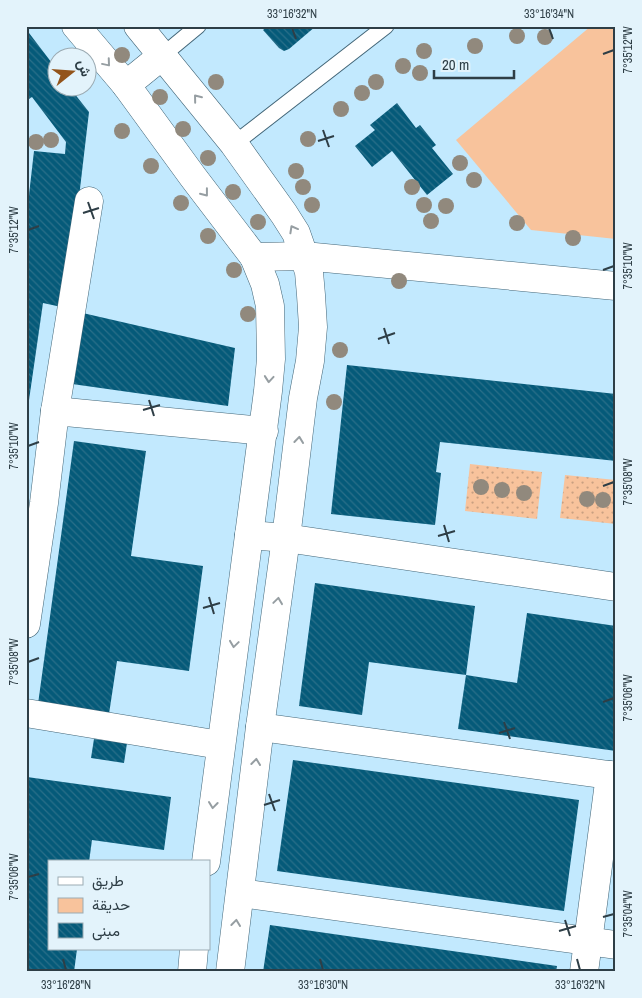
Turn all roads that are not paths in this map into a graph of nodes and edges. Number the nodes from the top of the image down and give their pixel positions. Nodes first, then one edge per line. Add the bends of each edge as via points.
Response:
1 (76, 26) edge
2 (138, 26) edge
3 (198, 26) edge
4 (386, 26) edge
5 (163, 55) junction
6 (126, 85) junction
7 (234, 144) junction
8 (89, 200) dead end
9 (304, 256) junction
10 (254, 257) junction
11 (616, 286) edge
12 (55, 411) junction
13 (264, 431) junction
14 (35, 502) edge
15 (248, 535) junction
16 (286, 538) junction
17 (616, 587) edge
18 (26, 624) edge
19 (26, 713) edge
20 (260, 727) junction
21 (220, 745) junction
22 (613, 776) edge
23 (206, 860) edge
24 (240, 893) junction
25 (589, 941) junction
26 (616, 945) edge
27 (194, 950) edge
28 (192, 972) edge
29 (230, 972) edge
30 (584, 972) edge

1 -> 6 street
2 - 5 street
3 - 5 lane
4 - 7 lane
5 - 6 street
7 -> 5 street
6 -> 10 street
9 -> 7 street via 296,233
8 - 12 street
9 - 10 street
9 - 11 street
16 -> 9 street via 313,327 312,295
10 -> 13 street via 270,306 271,359
12 - 13 street
12 - 14 street
13 - 15 street
14 - 18 street
15 - 16 street
15 -> 21 street
16 - 17 street
20 -> 16 street
19 - 21 street
20 - 22 street
24 -> 20 street
21 -> 23 street
22 - 25 street
24 - 25 street
29 -> 24 street
25 - 26 street
25 - 30 street
27 - 28 street

